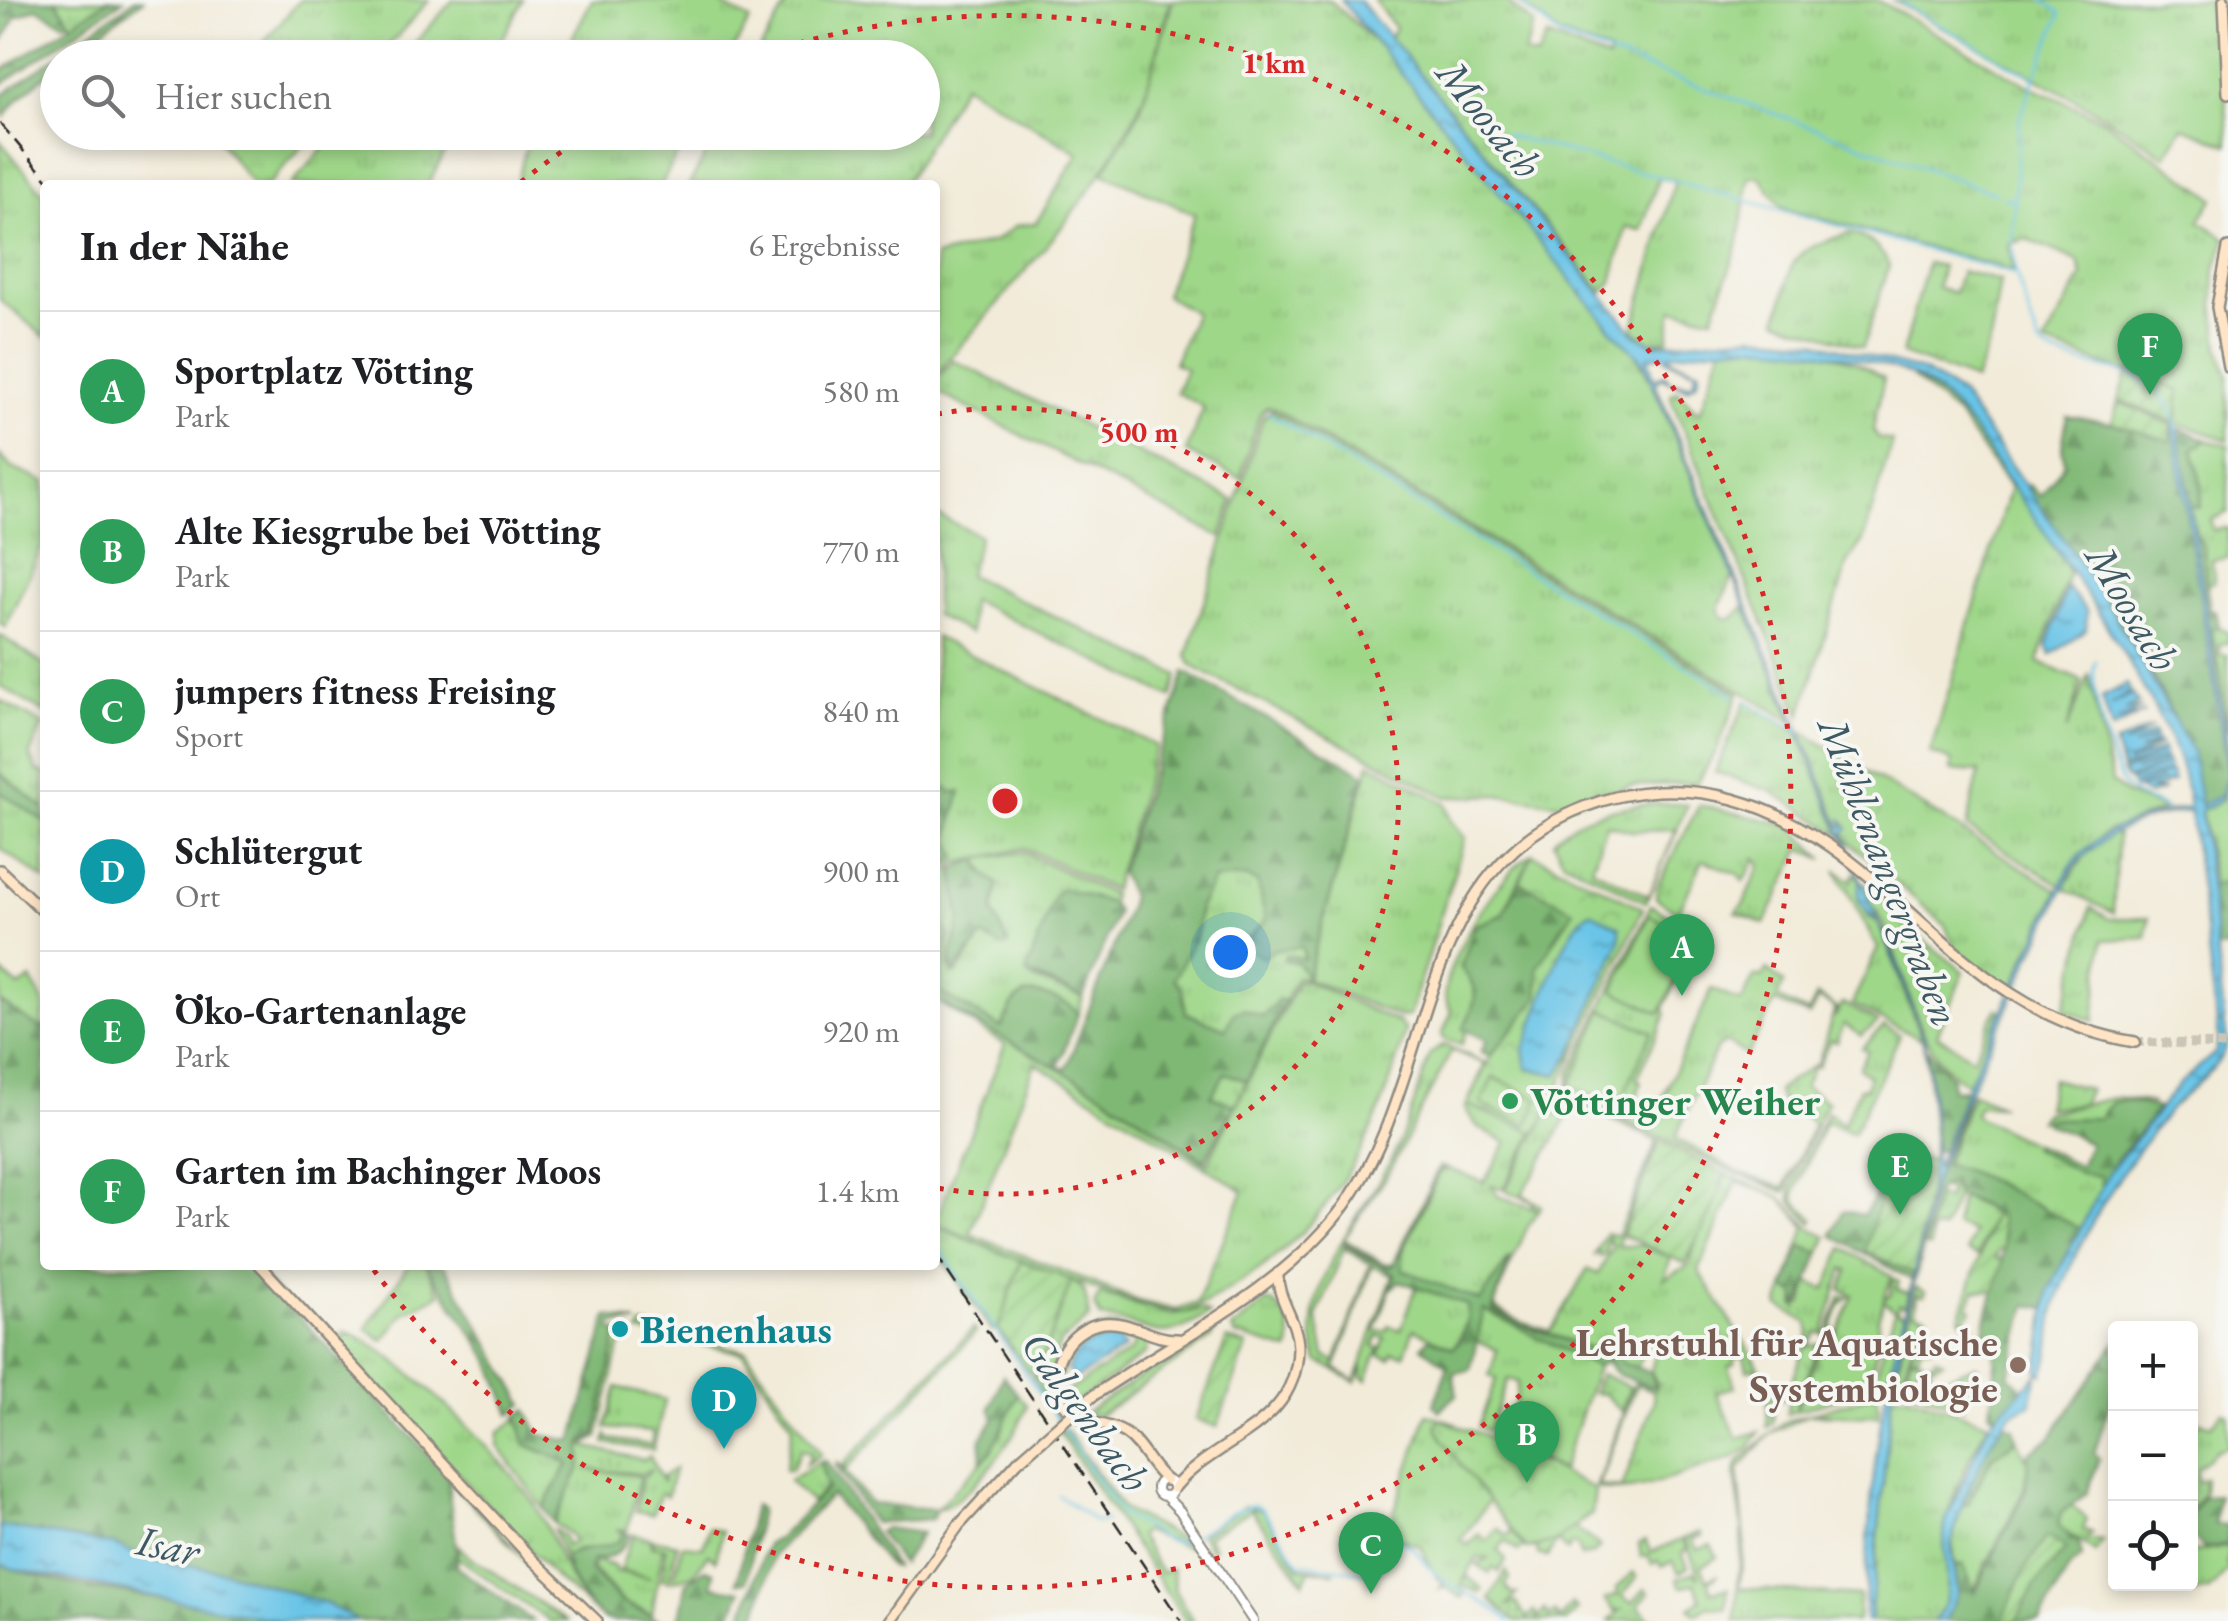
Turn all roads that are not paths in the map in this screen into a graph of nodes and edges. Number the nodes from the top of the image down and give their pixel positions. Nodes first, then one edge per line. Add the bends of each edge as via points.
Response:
1 (2224, 0) edge
2 (2228, 93) edge
3 (2228, 248) edge
4 (2228, 367) edge
5 (0, 870) edge
6 (40, 908) edge
7 (2135, 1042) tunnel mouth
8 (265, 1270) edge
9 (1278, 1273) junction
10 (1254, 1291) junction
11 (1284, 1299) junction
12 (1146, 1334) junction
13 (1178, 1340) junction
14 (1147, 1359) junction
15 (1167, 1487) junction
16 (598, 1621) edge
17 (890, 1621) edge
18 (1253, 1621) edge

1 - 2 main road
3 - 4 main road via 2218,307
5 - 6 main road
7 - 9 main road via 2065,1024 2018,1001 1810,834 1739,801 1660,791 1582,808 1516,848 1484,882 1450,940 1374,1159 1338,1213
8 - 16 main road
9 - 10 main road
9 - 11 main road
10 - 11 main road
10 - 13 main road
11 - 15 main road via 1298,1340 1288,1392 1258,1427
12 - 13 main road
12 - 14 main road via 1153,1345
12 - 15 main road via 1116,1323 1086,1328 1063,1350 1056,1374 1068,1409 1128,1435
13 - 14 main road
14 - 17 main road, bridge via 1018,1461 959,1525
15 - 18 street

